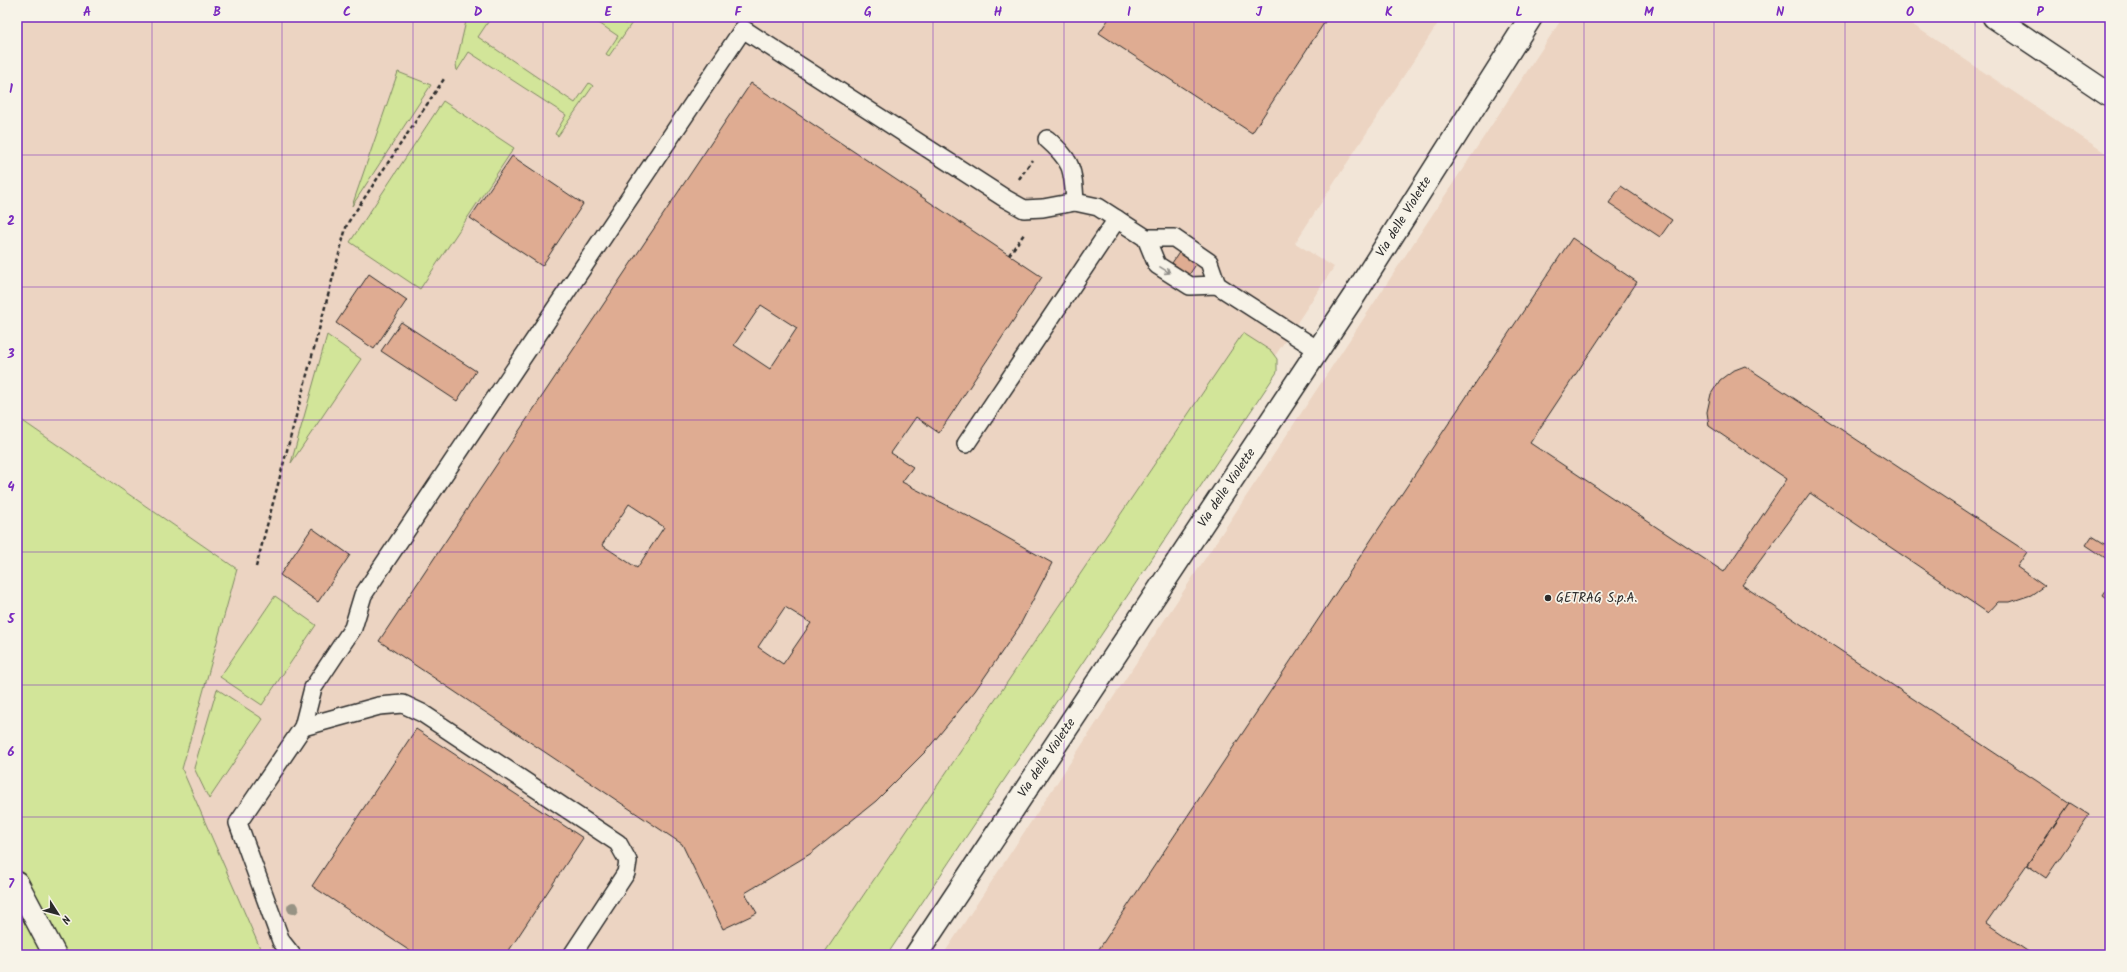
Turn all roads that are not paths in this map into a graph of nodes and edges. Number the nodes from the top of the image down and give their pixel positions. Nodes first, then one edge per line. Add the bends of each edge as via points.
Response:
1 (1531, 17) edge
2 (1994, 17) edge
3 (2110, 95) edge
4 (1046, 139) road end
5 (1074, 202) junction
6 (1117, 219) junction
7 (1146, 238) junction
8 (1217, 284) junction
9 (1318, 350) junction
10 (966, 444) dead end
11 (303, 728) junction
12 (17, 883) edge
13 (55, 955) edge
14 (292, 955) edge
15 (572, 955) edge
16 (916, 955) edge

1 - 9 street, Via delle Violette
2 - 3 street
4 - 5 lane via 1064,154 1073,173
5 - 6 lane via 1098,207
5 - 11 lane via 1024,209 743,29 363,595 353,628 313,688
6 - 7 lane
6 - 10 lane
7 - 8 lane via 1174,238 1209,262
7 -> 8 lane via 1157,265 1190,286
8 - 9 lane
9 - 16 street, Via delle Violette
11 - 14 lane via 238,823 281,941
11 - 15 lane via 379,706 403,704 422,713 618,843 628,861 626,873
12 - 13 street

